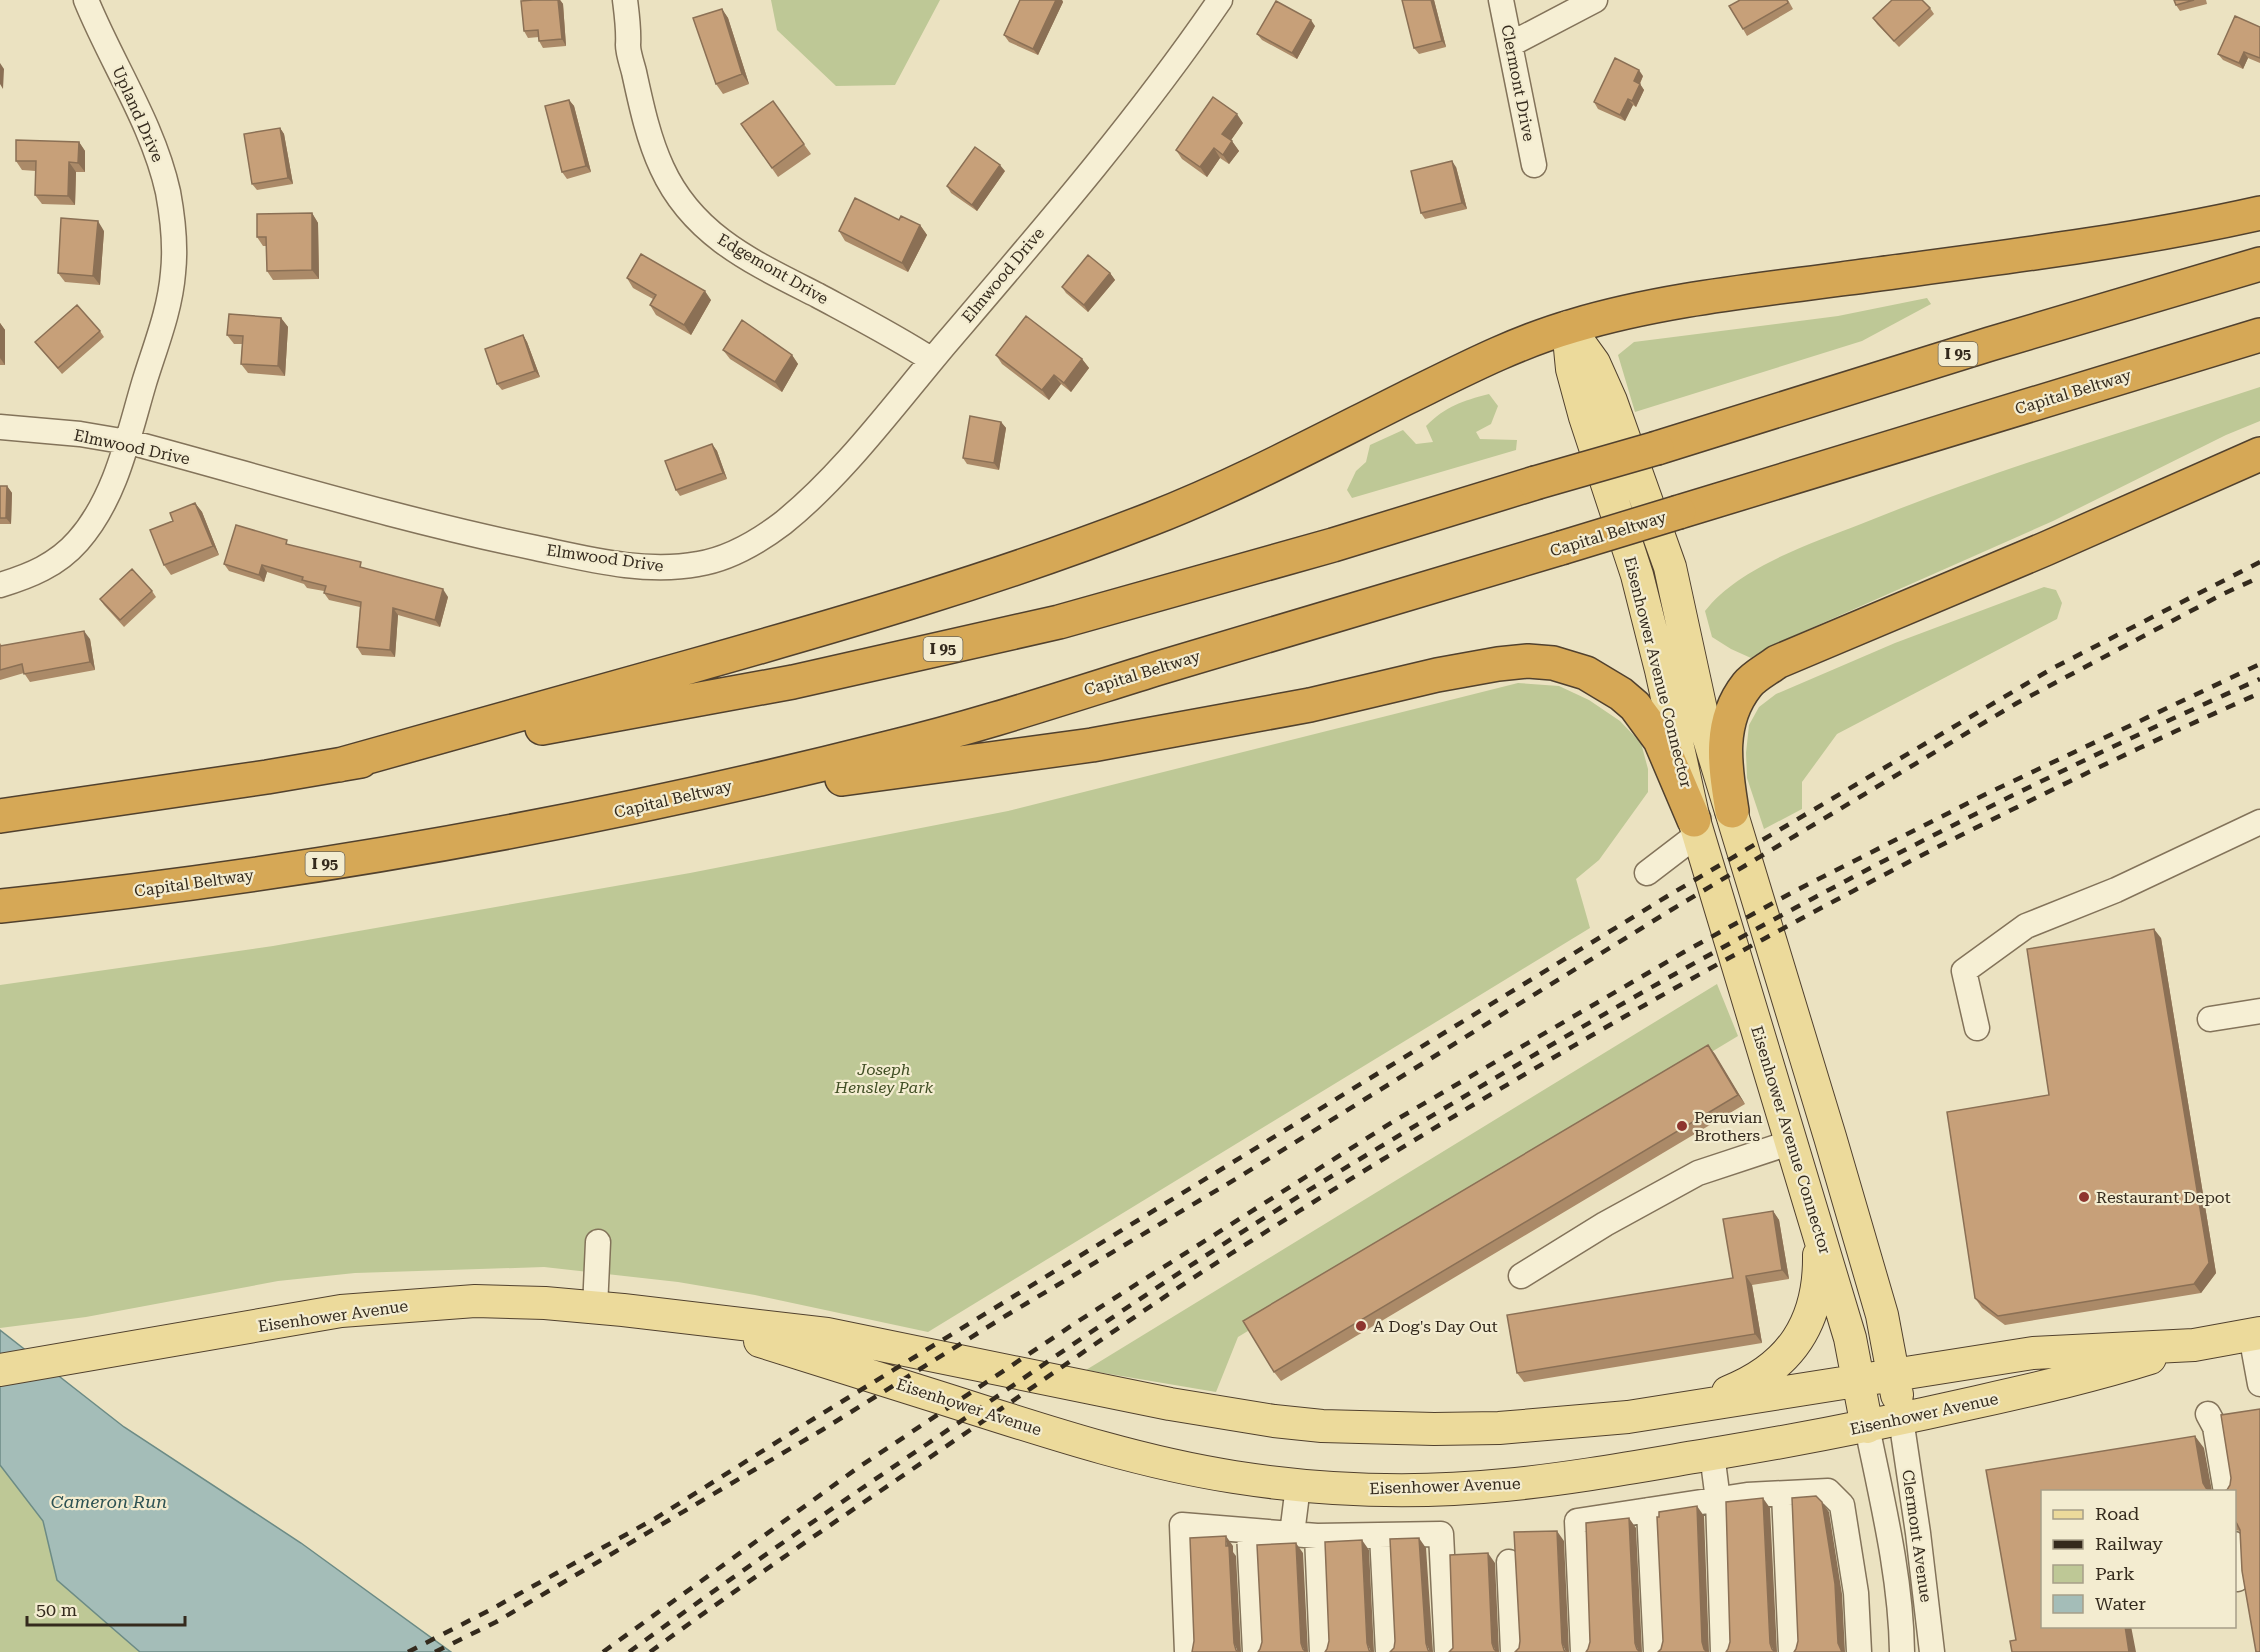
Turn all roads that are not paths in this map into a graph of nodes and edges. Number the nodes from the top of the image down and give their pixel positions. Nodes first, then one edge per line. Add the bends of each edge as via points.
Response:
1 (86, 0) edge
2 (625, 0) edge
3 (1501, 0) edge
4 (1594, 0) edge
5 (1213, 2) edge
6 (1511, 44) junction
7 (1534, 165) dead end
8 (2260, 213) edge
9 (2260, 264) edge
10 (1568, 327) junction
11 (2260, 334) edge
12 (932, 360) junction
13 (0, 427) edge
14 (126, 442) junction
15 (2260, 454) edge
16 (0, 585) edge
17 (339, 765) junction
18 (647, 805) junction
19 (1732, 811) junction
20 (0, 816) edge
21 (2260, 822) edge
22 (1696, 827) junction
23 (1647, 873) dead end
24 (0, 906) edge
25 (2260, 1011) edge
26 (2210, 1019) dead end
27 (1977, 1029) dead end
28 (1792, 1142) junction
29 (1818, 1227) junction
30 (598, 1242) dead end
31 (1521, 1276) dead end
32 (595, 1308) junction
33 (705, 1321) junction
34 (2256, 1334) edge
35 (2194, 1345) junction
36 (0, 1370) edge
37 (1893, 1374) junction
38 (1858, 1380) junction
39 (2260, 1384) edge
40 (1687, 1408) junction
41 (2208, 1414) dead end
42 (1901, 1419) junction
43 (1867, 1427) junction
44 (1712, 1454) junction
45 (1298, 1486) junction
46 (2226, 1490) edge
47 (1784, 1494) junction
48 (1718, 1500) junction
49 (1649, 1510) junction
50 (1249, 1531) junction
51 (1292, 1534) junction
52 (1382, 1535) junction
53 (1317, 1536) junction
54 (1509, 1562) dead end
55 (2236, 1562) edge
56 (2237, 1579) dead end
57 (1187, 1652) edge
58 (1255, 1652) edge
59 (1322, 1652) edge
60 (1388, 1652) edge
61 (1447, 1652) edge
62 (1513, 1652) edge
63 (1583, 1652) edge
64 (1656, 1652) edge
65 (1723, 1652) edge
66 (1791, 1652) edge
67 (1859, 1652) edge
68 (1902, 1652) edge
69 (1932, 1652) edge

1 - 14 street, Upland Drive via 149,133 162,169 173,226 169,300
2 - 12 street, Edgemont Drive via 628,46 641,105 661,167 686,209 721,242 896,336
3 - 6 street, Clermont Drive
4 - 6 street
5 - 12 street, Elmwood Drive via 1191,42 1142,106
6 - 7 street, Clermont Drive
8 - 10 highway via 2052,251 1648,307
9 - 17 highway, I 95, bridge via 1223,577 1015,633 793,682
10 - 17 highway via 1496,353 1230,485 1067,551 853,620
10 - 19 main road, Eisenhower Avenue Connector via 1594,363 1644,490 1670,567 1703,719
10 - 22 main road, Eisenhower Avenue Connector via 1572,369 1637,574
11 - 18 highway, Capital Beltway / I 95, bridge via 891,748
12 - 14 street, Elmwood Drive via 848,459 784,522 735,553 670,568 593,560 484,537
13 - 14 street, Elmwood Drive
14 - 16 street, Upland Drive via 103,506 77,542 38,572
15 - 19 highway via 1777,662 1749,683 1729,720 1725,762
17 - 20 highway, I 95
18 - 22 highway via 1092,745 1310,705 1437,675 1528,661 1553,663 1586,673 1635,706 1660,740
18 - 24 highway, Capital Beltway / I 95 via 491,836 180,886
19 - 37 main road, Eisenhower Avenue Connector via 1882,1316
21 - 27 street via 2116,890 2025,926 1964,971
22 - 23 street
22 - 28 main road, Eisenhower Avenue Connector
25 - 26 street
28 - 29 main road, Eisenhower Avenue Connector
28 - 31 street via 1698,1173
29 - 38 main road, Eisenhower Avenue Connector
29 - 40 main road via 1819,1281 1800,1337 1783,1360 1760,1377
30 - 32 street
32 - 33 main road, Eisenhower Avenue
32 - 36 main road, Eisenhower Avenue via 475,1301 341,1311
33 - 40 main road, Eisenhower Avenue via 827,1334 1170,1404 1322,1426 1499,1428
33 - 45 main road, Eisenhower Avenue via 1086,1444 1187,1469
34 - 35 main road, Eisenhower Avenue
34 - 39 street
35 - 37 main road, Eisenhower Avenue via 2033,1353
35 - 42 main road, Eisenhower Avenue via 2060,1384
37 - 38 main road, Eisenhower Avenue
37 - 42 main road, Eisenhower Avenue Connector
38 - 40 main road, Eisenhower Avenue
38 - 43 main road, Eisenhower Avenue Connector
41 - 46 street via 2215,1427
42 - 43 main road, Eisenhower Avenue
42 - 69 street, Clermont Avenue
43 - 44 main road, Eisenhower Avenue
43 - 68 street, Clermont Avenue via 1891,1552
44 - 45 main road, Eisenhower Avenue via 1505,1485 1411,1490
44 - 48 street
45 - 51 street
47 - 48 street
47 - 66 street
47 - 67 street via 1828,1491 1842,1505 1856,1593
48 - 49 street
48 - 65 street
49 - 63 street via 1577,1521
49 - 64 street
50 - 51 street
50 - 57 street via 1182,1525
50 - 58 street
51 - 53 street
52 - 53 street
52 - 60 street
52 - 61 street via 1441,1534
53 - 59 street
54 - 62 street
55 - 56 street

